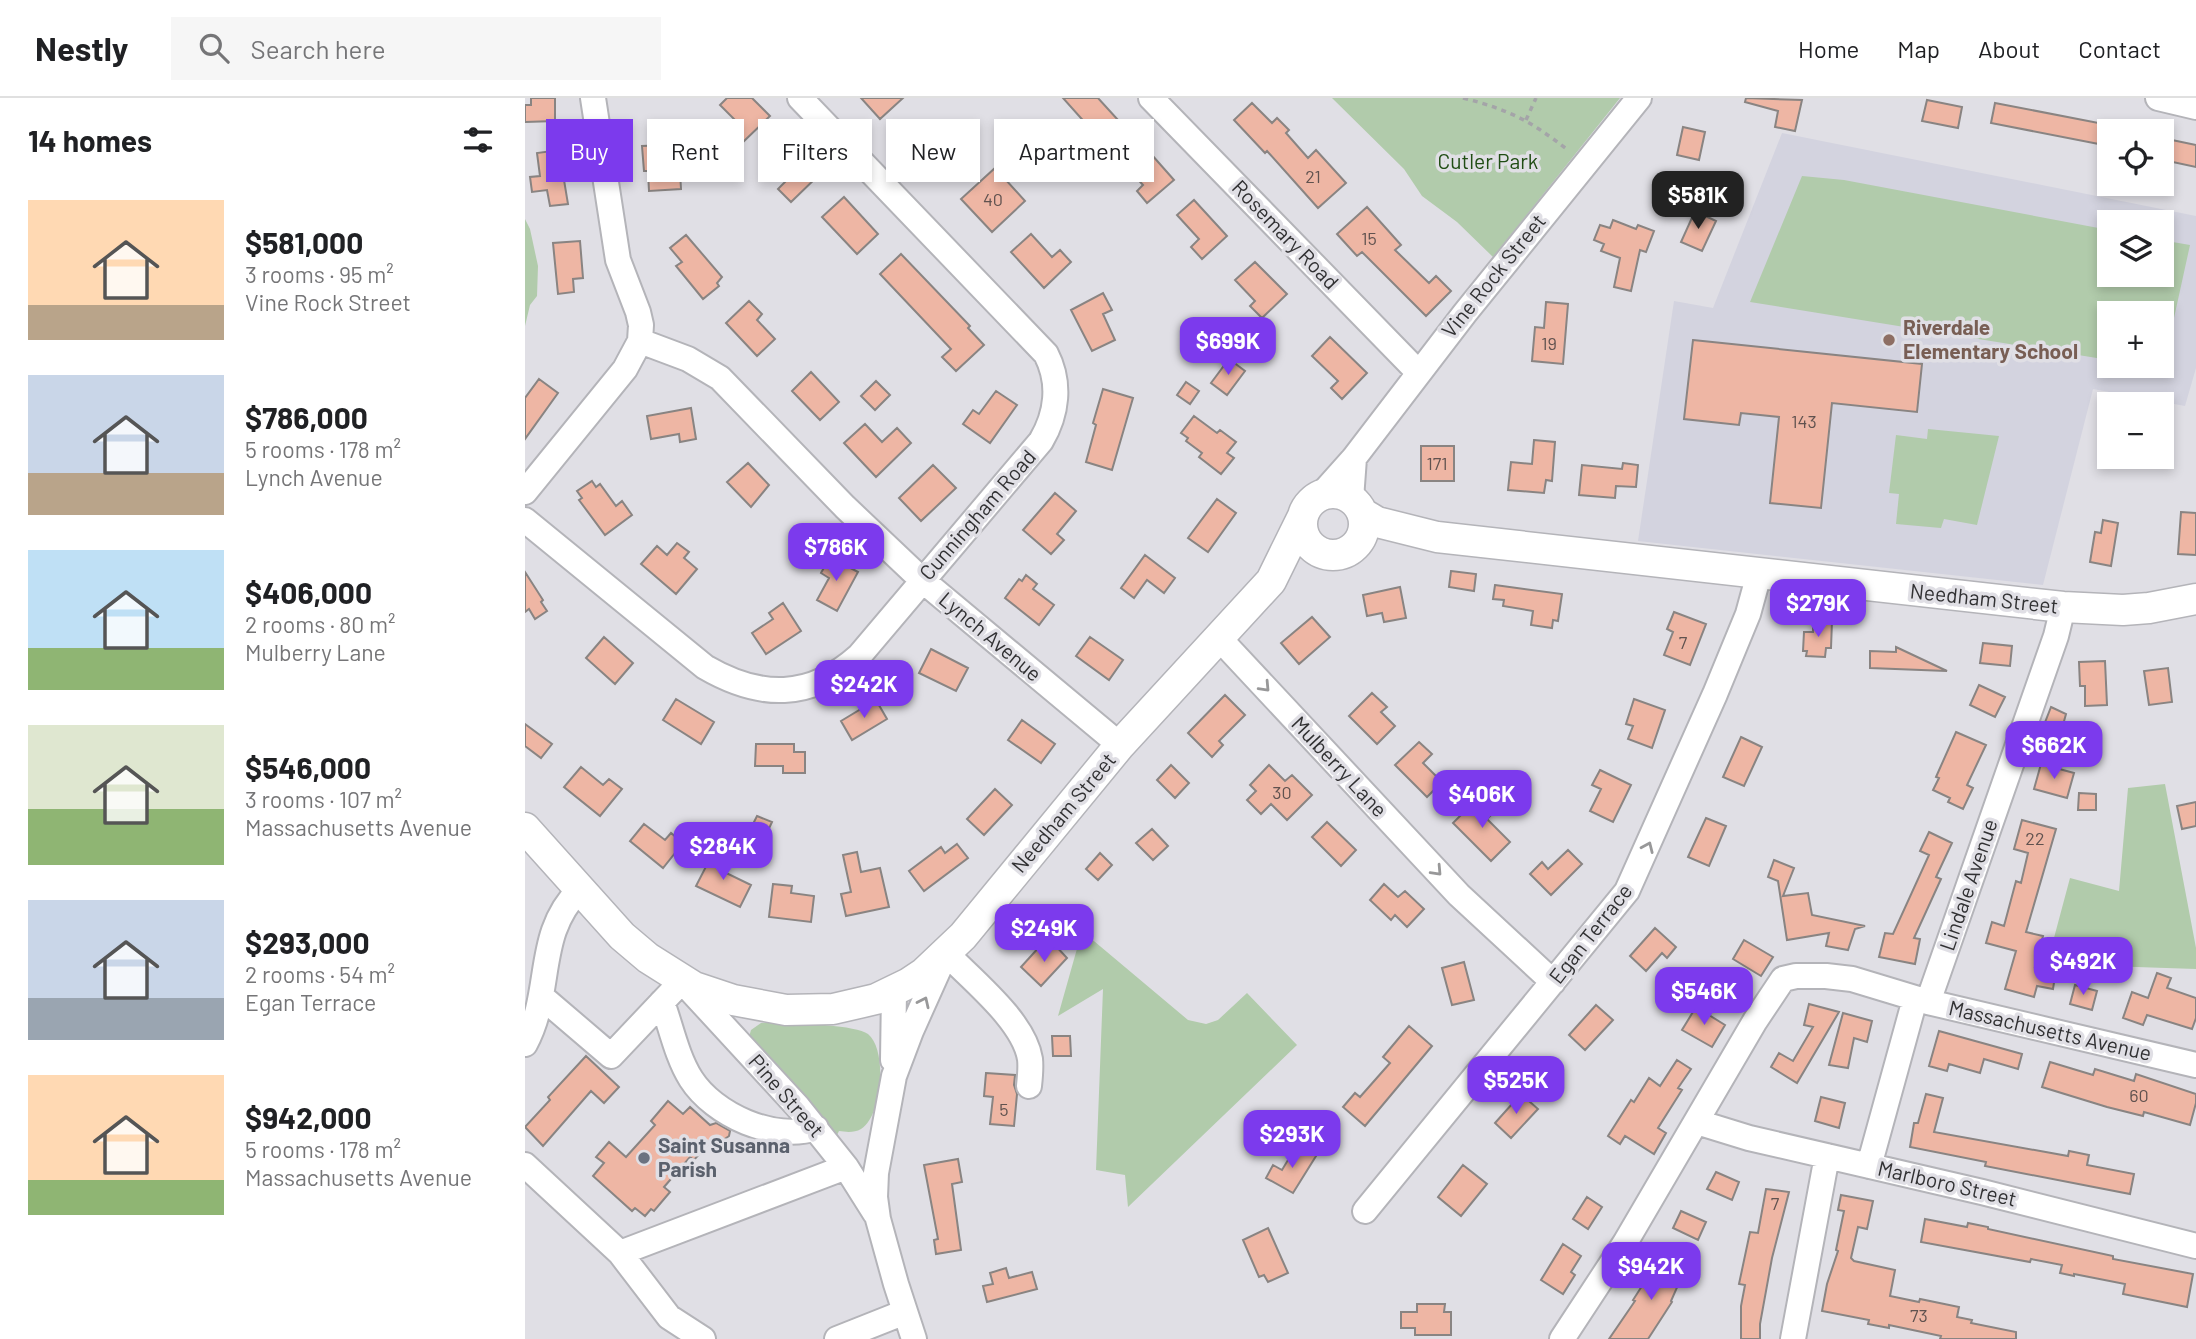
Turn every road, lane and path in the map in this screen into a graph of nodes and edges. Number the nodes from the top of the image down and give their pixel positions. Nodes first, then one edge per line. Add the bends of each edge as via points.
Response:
1 (593, 98) edge
2 (800, 98) edge
3 (1151, 98) edge
4 (1463, 98) edge
5 (1536, 98) edge
6 (1639, 98) edge
7 (2158, 98) edge
8 (2196, 107) edge
9 (1526, 120) junction
10 (1585, 164) junction
11 (640, 341) junction
12 (1418, 372) junction
13 (1354, 458) junction
14 (525, 492) edge
15 (1321, 495) junction
16 (1357, 506) junction
17 (1302, 518) junction
18 (525, 520) edge
19 (1437, 537) junction
20 (1353, 548) junction
21 (1322, 554) junction
22 (1759, 574) junction
23 (922, 580) junction
24 (1271, 581) junction
25 (2196, 599) edge
26 (2063, 607) junction
27 (1218, 637) junction
28 (1120, 745) junction
29 (525, 828) edge
30 (580, 889) junction
31 (946, 953) junction
32 (1553, 982) junction
33 (894, 991) junction
34 (672, 992) junction
35 (542, 997) junction
36 (1922, 1001) junction
37 (525, 1044) edge
38 (2196, 1065) edge
39 (1029, 1086) dead end
40 (891, 1088) junction
41 (1697, 1122) junction
42 (815, 1128) junction
43 (1827, 1156) junction
44 (525, 1165) edge
45 (1869, 1166) junction
46 (846, 1167) junction
47 (1365, 1211) dead end
48 (878, 1219) junction
49 (2196, 1246) edge
50 (620, 1252) junction
51 (905, 1312) junction
52 (703, 1339) edge
53 (837, 1339) edge
54 (914, 1339) edge
55 (1562, 1339) edge
56 (1794, 1339) edge

1 - 11 street via 618,260 638,312
2 - 23 street, Cunningham Road via 1040,346 1052,366 1055,403 1041,441
3 - 12 street, Rosemary Road
4 - 9 path
5 - 9 path
6 - 10 street, Vine Rock Street
7 - 8 street
9 - 10 path
10 - 12 street, Vine Rock Street
11 - 14 street via 625,369
11 - 23 street, Lynch Avenue via 688,359 720,378
12 - 13 street, Vine Rock Street
13 - 15 street, Vine Rock Street
13 - 16 street
15 - 16 main road via 1342,494
15 - 17 main road via 1305,508
16 - 19 main road, Needham Street via 1377,522
16 - 20 main road via 1363,532
17 - 21 main road via 1303,536
17 - 24 main road, Needham Street
18 - 23 street, Cunningham Road via 705,667 741,685 766,691 816,684 848,665
19 - 20 main road, Needham Street via 1401,538
19 - 22 main road, Needham Street
20 - 21 main road via 1338,555
21 - 24 main road, Needham Street
22 - 26 main road, Needham Street
32 -> 22 street, Egan Terrace via 1614,909 1637,872 1748,614
23 - 28 street, Lynch Avenue
24 - 27 main road, Needham Street
25 - 26 main road, Needham Street via 2123,610
26 - 36 street, Lindale Avenue
27 - 28 main road, Needham Street
27 -> 32 street, Mulberry Lane via 1459,895
28 - 31 main road, Needham Street
29 - 30 main road, Needham Street
30 - 34 main road, Needham Street
30 - 35 street via 555,925
31 - 33 main road, Needham Street
31 - 39 street via 1018,1031 1030,1057
40 -> 31 street, Pine Street
32 - 47 street, Egan Terrace
33 - 34 main road, Needham Street via 844,1008 786,1010
33 - 40 street, Pine Street
34 - 35 street via 611,1056
34 - 42 street, Pine Street via 786,1093
34 - 42 street via 685,1068 705,1095 740,1119 765,1129
35 - 37 street
36 - 38 street, Massachusetts Avenue
36 - 41 street, Massachusetts Avenue via 1852,979 1783,979
36 - 45 street, Lindale Avenue
40 - 48 street, Pine Street via 876,1173
41 - 43 street, Marlboro Street
41 - 55 street, Massachusetts Avenue
42 - 46 street, Pine Street
43 - 45 street, Marlboro Street
43 - 56 street
44 - 50 street
45 - 49 street, Marlboro Street
46 - 48 street, Pine Street
46 - 50 street
48 - 51 street, Pine Street
50 - 52 street via 662,1310
51 - 53 street
51 - 54 street, Pine Street

